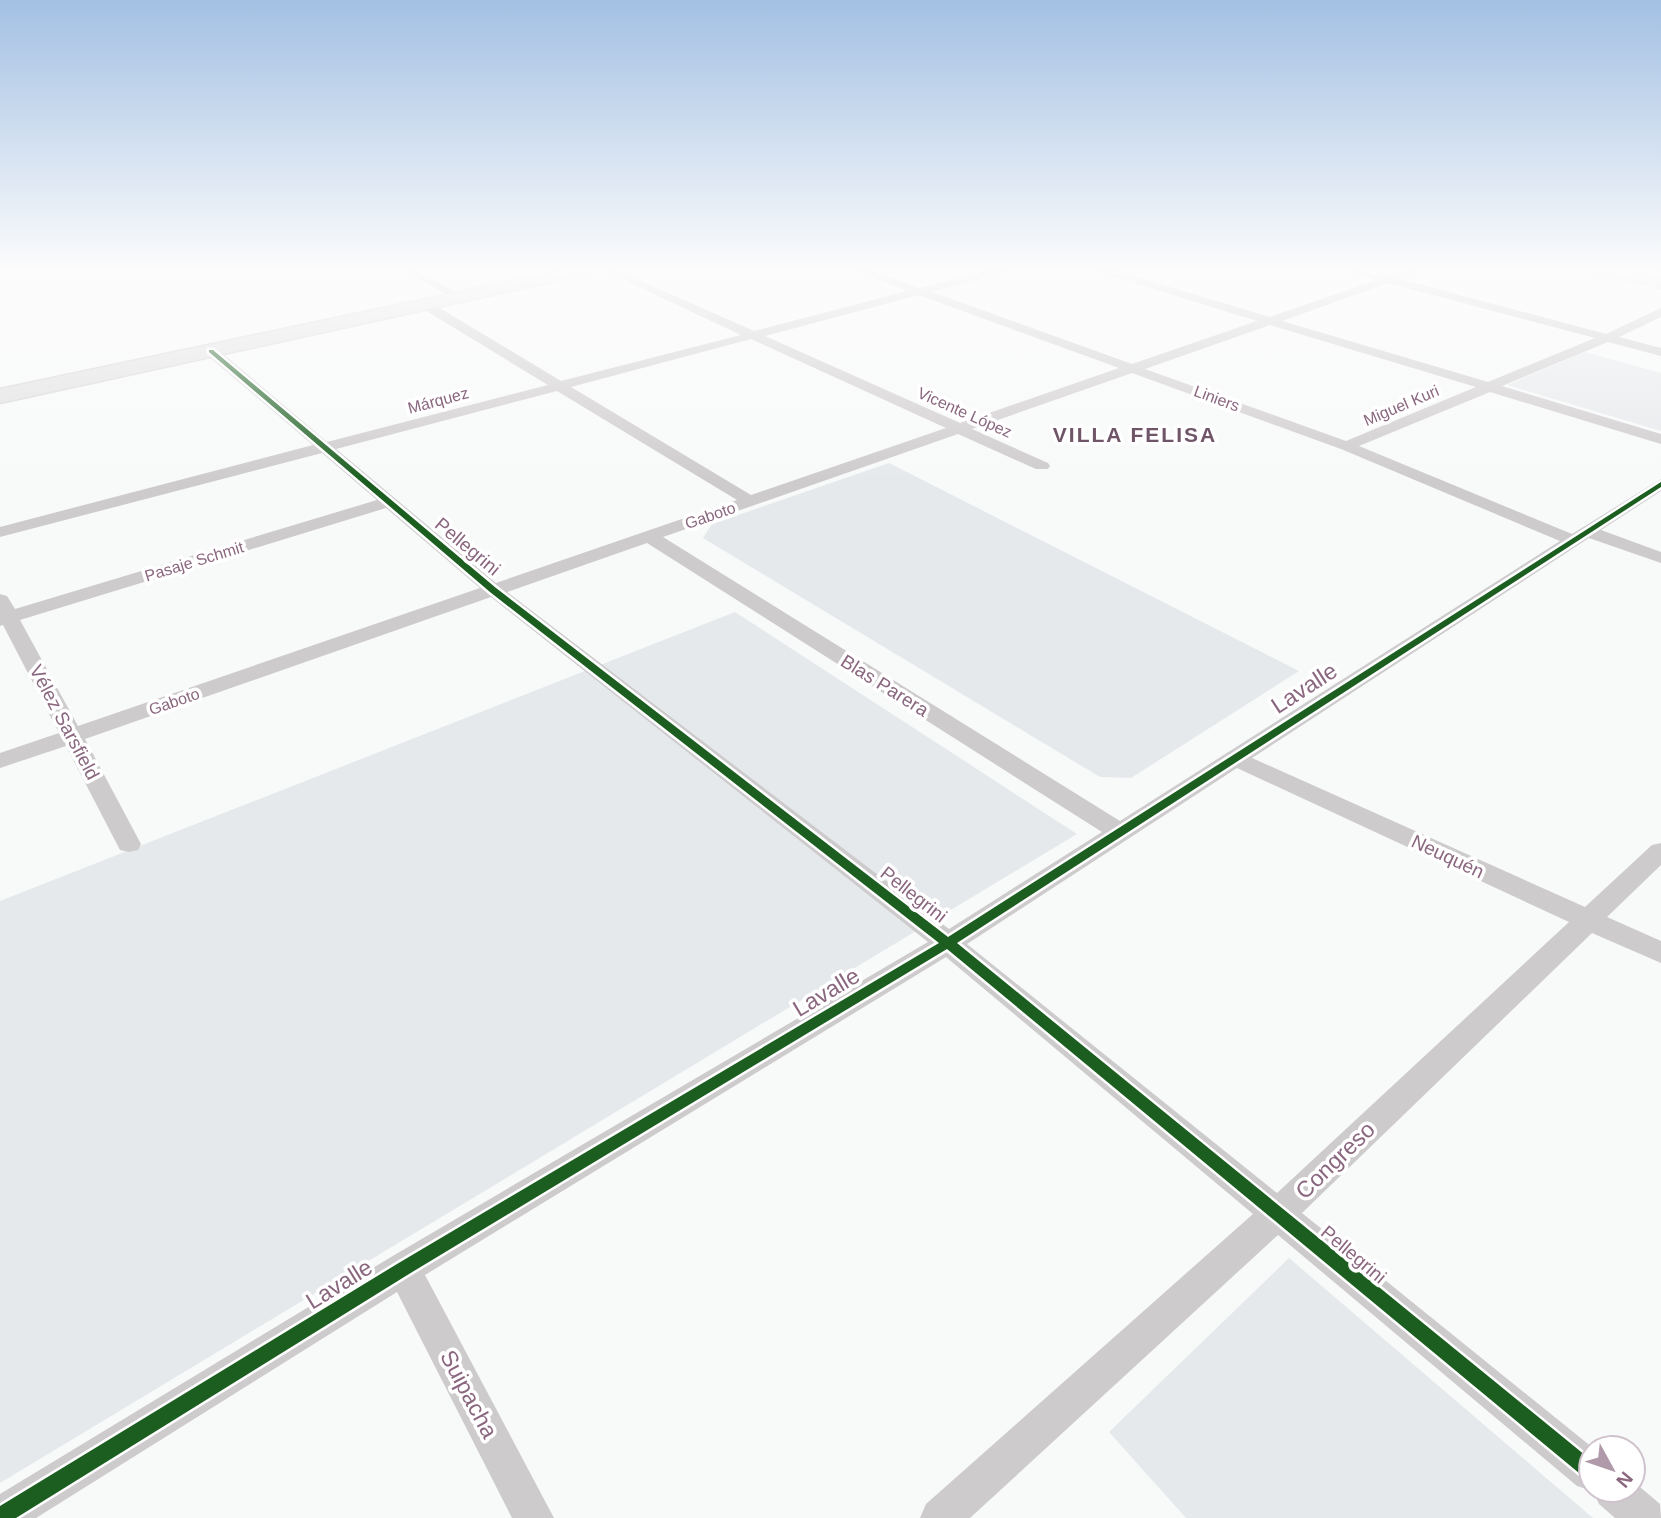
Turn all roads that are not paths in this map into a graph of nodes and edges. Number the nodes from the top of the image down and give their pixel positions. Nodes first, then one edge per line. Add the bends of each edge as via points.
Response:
1 (262, 340) edge
2 (483, 340) edge
3 (735, 340) edge
4 (764, 340) edge
5 (1055, 340) edge
6 (1216, 340) edge
7 (1336, 340) edge
8 (1603, 340) edge
9 (1614, 340) edge
10 (211, 351) junction
11 (1661, 352) edge
12 (1136, 368) junction
13 (559, 386) junction
14 (1489, 387) junction
15 (0, 398) edge
16 (960, 428) junction
17 (1661, 439) edge
18 (1346, 446) junction
19 (325, 447) junction
20 (1042, 466) dead end
21 (1661, 484) edge
22 (750, 501) junction
23 (389, 502) junction
24 (0, 532) edge
25 (1579, 535) junction
26 (649, 536) junction
27 (1661, 558) edge
28 (493, 590) junction
29 (3, 612) edge
30 (72, 736) junction
31 (1234, 758) junction
32 (0, 761) edge
33 (1122, 834) junction
34 (129, 844) dead end
35 (1661, 851) edge
36 (1587, 919) junction
37 (948, 943) junction
38 (1661, 953) edge
39 (1278, 1214) junction
40 (404, 1269) junction
41 (1577, 1460) edge
42 (1630, 1504) edge
43 (0, 1517) edge
44 (534, 1518) edge
45 (940, 1518) edge
46 (1646, 1518) edge

1 - 10 main road
2 - 13 street
3 - 13 street, Márquez
4 - 16 street, Vicente López
5 - 12 street, Liniers
6 - 12 street, Gaboto
7 - 14 street
8 - 14 street, Miguel Kuri
9 - 11 street
10 - 15 main road
10 - 19 street, Pellegrini
12 - 16 street, Gaboto
12 - 18 street, Liniers
13 - 19 street, Márquez
13 - 22 street
14 - 17 street
14 - 18 street, Miguel Kuri
16 - 20 street, Vicente López
16 - 22 street, Gaboto
18 - 25 street, Liniers
19 - 23 street, Pellegrini
19 - 24 street, Márquez
21 - 25 street, Lavalle
22 - 26 street, Gaboto
23 - 28 street, Pellegrini
23 - 29 street, Pasaje Schmit
25 - 27 street, Liniers
25 - 31 street, Lavalle
26 - 28 street, Gaboto
26 - 33 street, Blas Parera
28 - 30 street, Gaboto
28 - 37 street, Pellegrini
29 - 30 street, Vélez Sarsfield
30 - 32 street, Gaboto
30 - 34 street, Vélez Sarsfield
31 - 33 street, Lavalle
31 - 36 street, Neuquén
33 - 37 street, Lavalle
35 - 36 street, Congreso
36 - 38 street, Neuquén
36 - 39 street, Congreso
37 - 39 street, Pellegrini
37 - 40 street, Lavalle
39 - 41 street, Pellegrini
39 - 45 street, Congreso
40 - 43 street, Lavalle
40 - 44 street, Suipacha
42 - 46 street

